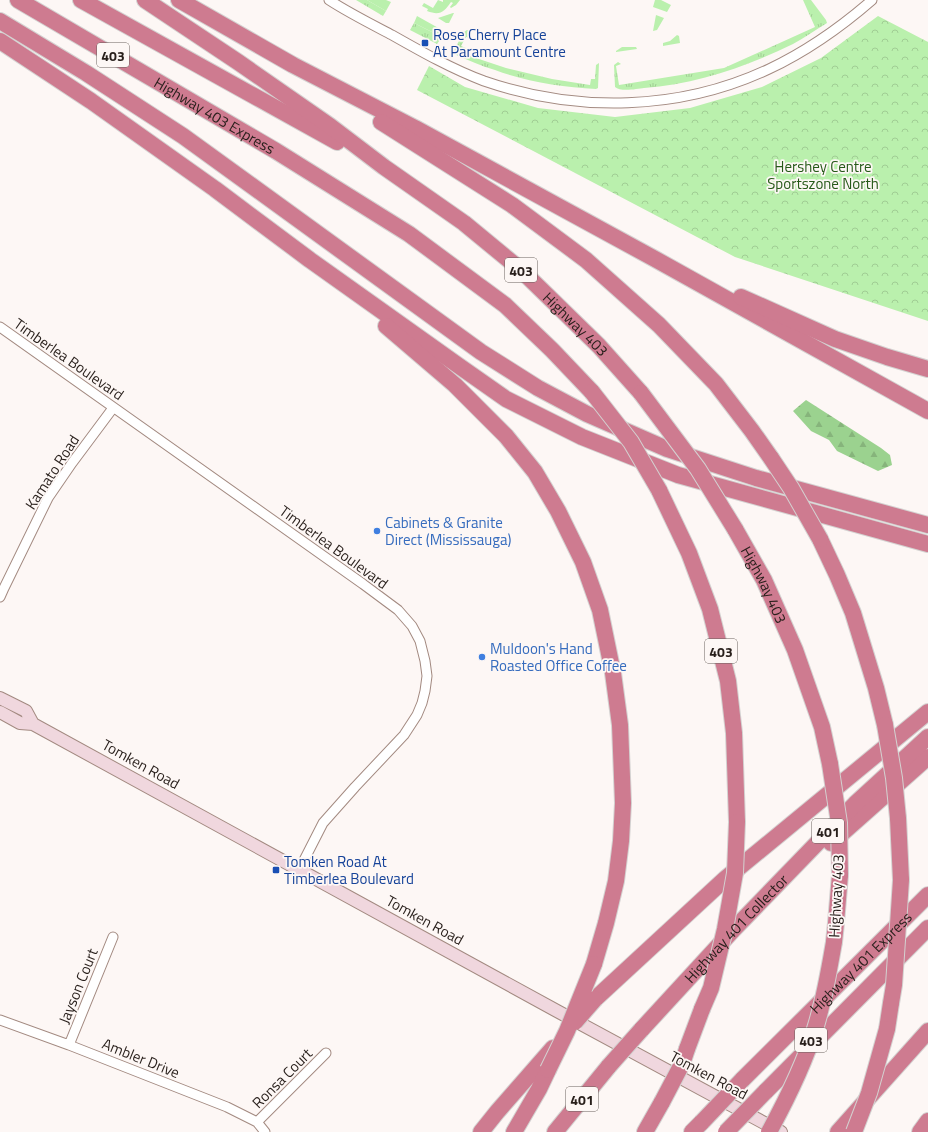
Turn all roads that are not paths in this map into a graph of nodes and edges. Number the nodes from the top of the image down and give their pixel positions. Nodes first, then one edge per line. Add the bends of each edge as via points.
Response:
1 (18, 0) edge
2 (82, 0) edge
3 (145, 0) edge
4 (179, 0) edge
5 (329, 0) edge
6 (872, 0) edge
7 (0, 21) edge
8 (0, 41) edge
9 (293, 64) junction
10 (384, 167) junction
11 (655, 259) junction
12 (310, 260) junction
13 (0, 327) edge
14 (928, 369) edge
15 (113, 408) junction
16 (928, 412) edge
17 (928, 525) edge
18 (928, 544) edge
19 (0, 597) edge
20 (0, 698) edge
21 (0, 712) edge
22 (928, 712) edge
23 (34, 724) junction
24 (928, 737) edge
25 (928, 757) edge
26 (299, 870) junction
27 (928, 896) edge
28 (928, 928) edge
29 (733, 930) junction
30 (113, 937) dead end
31 (0, 1020) edge
32 (928, 1031) edge
33 (69, 1045) junction
34 (326, 1053) dead end
35 (928, 1121) edge
36 (257, 1122) junction
37 (697, 1127) edge
38 (265, 1132) edge
39 (481, 1132) edge
40 (514, 1132) edge
41 (555, 1132) edge
42 (645, 1132) edge
43 (726, 1132) edge
44 (769, 1132) edge
45 (781, 1132) edge
46 (844, 1132) edge
47 (920, 1132) edge

1 - 42 highway, Highway 403 Express / 403, bridge via 276,151 409,234 505,305 592,392 631,442 659,490 689,553 710,609 728,681 734,733 737,822 735,873 711,988 682,1064
2 - 10 highway, 403
3 - 10 highway via 330,126
4 - 9 highway
5 - 6 street via 443,63 484,80 535,95 608,104 681,97 718,88 768,69 807,48 854,16
7 - 17 highway via 183,136 481,352 538,388 587,414 667,449 756,478
8 - 12 highway via 209,185
9 - 11 highway
9 - 46 highway, bridge via 346,102 397,131 512,205 586,260 659,325 716,384 752,431 791,488 820,539 853,613 876,688 894,778 898,818 900,880 894,977 887,1028 869,1093
10 - 44 highway, Highway 403 / 403, bridge via 464,223 522,270 599,346 641,393 698,469 735,529 764,580 795,650 822,727 830,764 839,823 840,875 834,942 815,1028 799,1071
11 - 14 highway via 835,339
11 - 16 highway
12 - 18 highway via 506,399 582,437 678,475
12 - 40 highway, bridge via 455,385 506,436 535,472 558,511 583,562 600,610 613,673 620,725 623,803 616,881 594,964 567,1031 539,1090
13 - 15 street, Timberlea Boulevard
15 - 19 street, Kamato Road via 48,498
15 - 26 street, Timberlea Boulevard via 398,610 412,626 420,641 427,676 417,715 404,735 323,823
20 - 23 main road, Tomken Road via 26,711
21 - 23 main road, Tomken Road via 20,723
22 - 39 highway, bridge via 725,879 595,999
23 - 26 main road, Tomken Road
24 - 29 highway, Highway 401 Collector / 401 via 855,804
25 - 29 highway
26 - 45 main road, Tomken Road
27 - 37 highway, Highway 401 Express, bridge
28 - 43 highway, Highway 401 Express, bridge
29 - 41 highway, Highway 401 Collector / 401, bridge via 609,1066
30 - 33 street, Jayson Court
31 - 33 street, Ambler Drive
32 - 46 highway
33 - 36 street, Ambler Drive via 227,1107
34 - 36 street, Ronsa Court
35 - 47 highway
36 - 38 street, Ambler Drive

